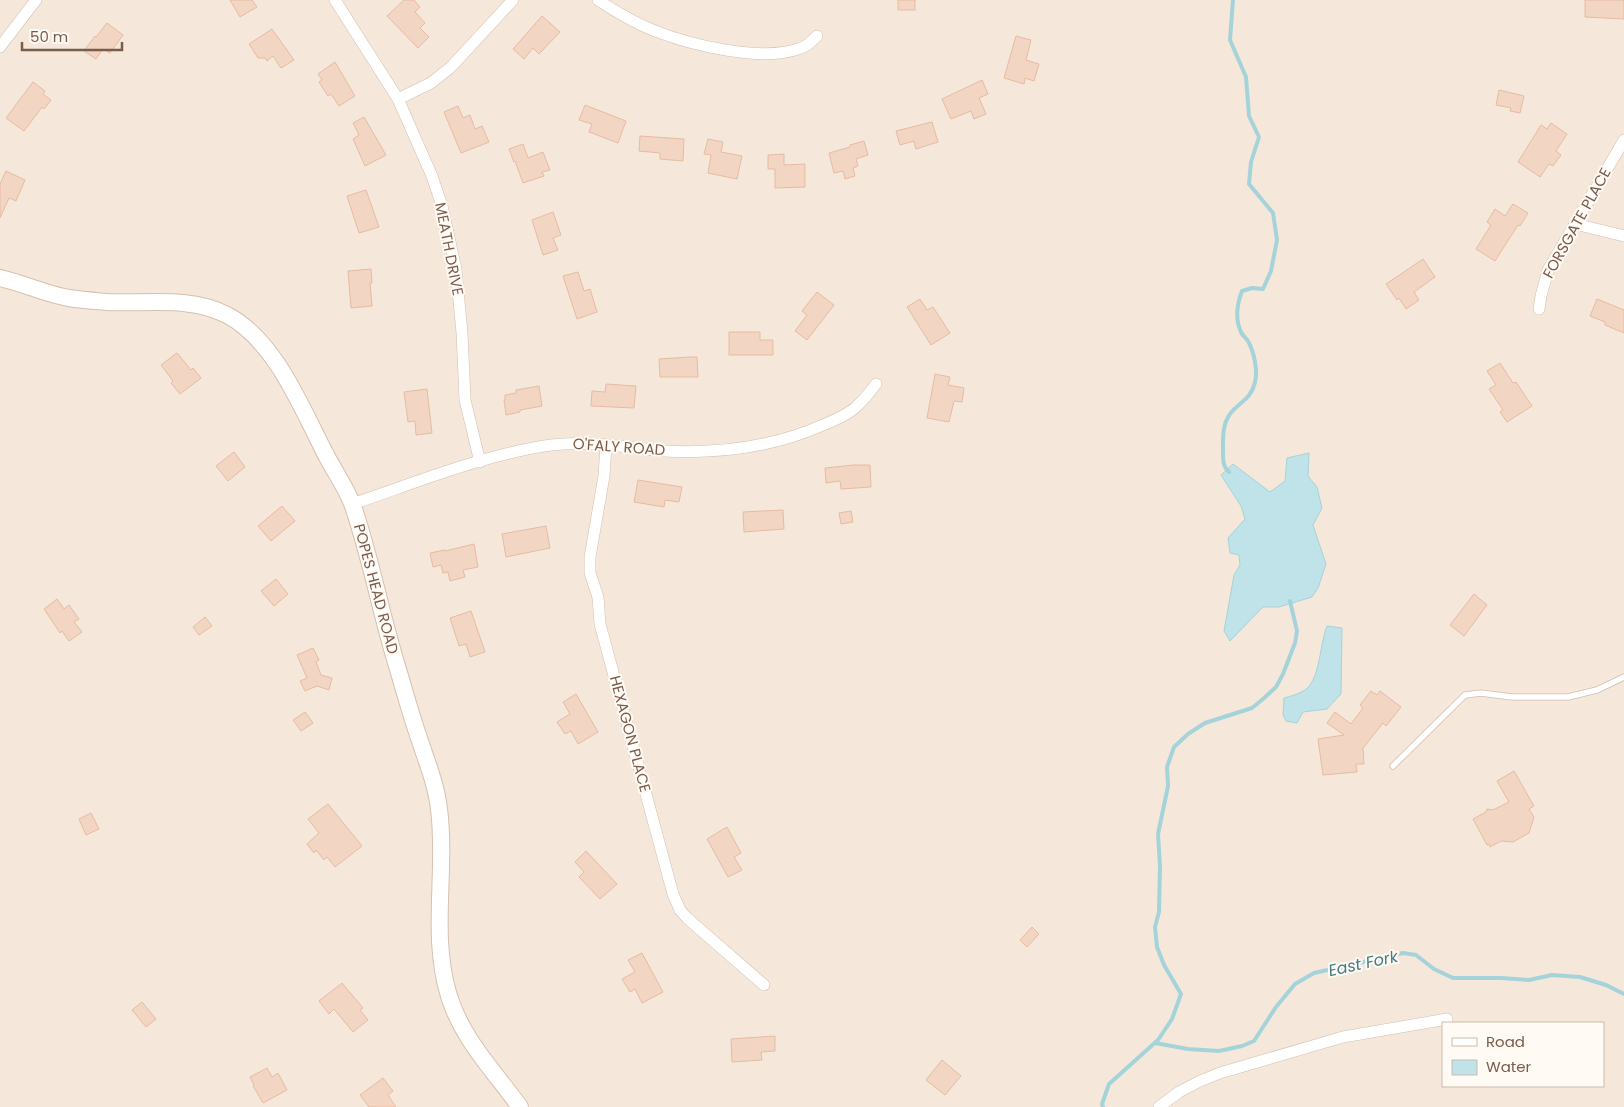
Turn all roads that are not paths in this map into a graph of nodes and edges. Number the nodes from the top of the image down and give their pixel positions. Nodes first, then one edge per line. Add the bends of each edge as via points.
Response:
1 (36, 0) edge
2 (335, 0) edge
3 (513, 0) edge
4 (598, 0) edge
5 (817, 36) dead end
6 (0, 47) edge
7 (398, 99) junction
8 (1624, 140) edge
9 (1575, 224) junction
10 (1624, 236) edge
11 (0, 278) edge
12 (1539, 309) dead end
13 (876, 384) dead end
14 (606, 445) junction
15 (480, 462) junction
16 (352, 504) junction
17 (1624, 678) edge
18 (1393, 766) dead end
19 (764, 985) dead end
20 (1447, 1019) dead end
21 (520, 1107) edge
22 (1159, 1107) edge

1 - 6 street
2 - 7 street, MEATH DRIVE
3 - 7 street via 451,67 431,83
4 - 5 street via 654,31 711,48 774,53 807,46
7 - 15 street, MEATH DRIVE via 432,176 451,238 460,304 465,400
8 - 9 street, FORSGATE PLACE
9 - 10 street
9 - 12 street, FORSGATE PLACE via 1548,270
11 - 16 street, POPES HEAD ROAD via 68,298 182,303 226,314 264,346 274,360 306,413
13 - 14 street, O'FALY ROAD via 856,408 842,416 804,433 765,444 700,452
14 - 15 street, O'FALY ROAD via 551,445
14 - 19 street, HEXAGON PLACE via 590,573 598,598 600,624 673,894 687,918
15 - 16 street, O'FALY ROAD
16 - 21 street, POPES HEAD ROAD via 388,638 437,794 441,837 440,943 449,996 471,1043
17 - 18 lane via 1597,690 1568,696 1465,695
20 - 22 street via 1343,1037 1220,1072 1179,1092

